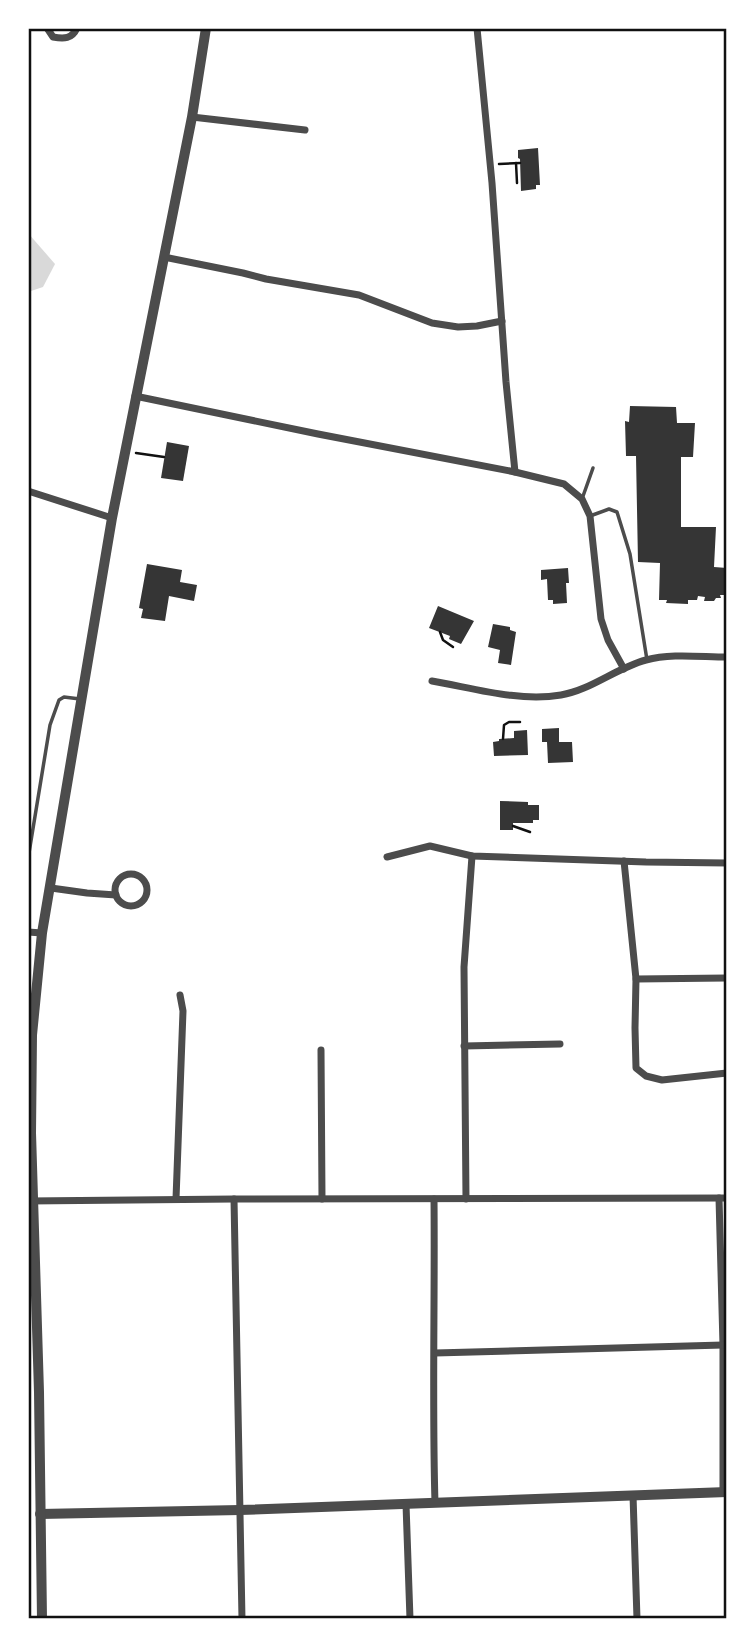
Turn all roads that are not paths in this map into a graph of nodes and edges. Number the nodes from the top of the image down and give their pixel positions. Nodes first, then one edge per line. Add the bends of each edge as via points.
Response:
1 (47, 28) edge
2 (77, 28) edge
3 (206, 28) edge
4 (477, 28) edge
5 (192, 117) junction
6 (305, 130) dead end
7 (164, 257) junction
8 (502, 321) junction
9 (135, 396) junction
10 (593, 468) dead end
11 (515, 472) junction
12 (28, 491) edge
13 (582, 499) junction
14 (590, 516) junction
15 (112, 518) junction
16 (727, 657) edge
17 (647, 660) junction
18 (624, 669) junction
19 (432, 681) dead end
20 (82, 699) junction
21 (472, 856) junction
22 (387, 858) dead end
23 (28, 859) edge
24 (624, 861) junction
25 (727, 863) edge
26 (51, 888) junction
27 (116, 895) junction
28 (28, 932) edge
29 (42, 933) junction
30 (727, 978) edge
31 (636, 979) junction
32 (180, 995) dead end
33 (30, 1035) edge
34 (560, 1044) dead end
35 (464, 1046) junction
36 (321, 1050) dead end
37 (727, 1073) edge
38 (723, 1198) edge
39 (176, 1199) junction
40 (234, 1199) junction
41 (322, 1199) junction
42 (434, 1199) junction
43 (466, 1199) junction
44 (30, 1201) edge
45 (723, 1345) junction
46 (435, 1353) junction
47 (725, 1492) edge
48 (633, 1496) junction
49 (435, 1503) junction
50 (406, 1504) junction
51 (240, 1510) junction
52 (40, 1514) junction
53 (42, 1619) edge
54 (243, 1619) edge
55 (410, 1619) edge
56 (637, 1619) edge

1 - 2 street via 53,37 64,39
3 - 5 street
4 - 8 street
5 - 6 street
5 - 7 street
7 - 8 street via 359,295 432,323 458,327
7 - 9 street
8 - 11 street
9 - 11 street
9 - 15 street
10 - 13 lane
11 - 13 street via 564,484
12 - 15 street
13 - 14 street
14 - 17 lane via 609,509 617,512 621,522
14 - 18 street via 601,619
15 - 20 street
16 - 17 street
17 - 18 street
18 - 19 street via 582,689 548,696 518,696
20 - 23 lane via 59,700 50,725
20 - 26 street
21 - 22 street via 430,846
21 - 24 street
21 - 35 street
24 - 25 street
24 - 31 street
26 - 27 street
26 - 29 street
27 - 27 street via 127,906 138,905 147,887 138,876 128,875 119,881
28 - 29 street
29 - 33 street
30 - 31 street
31 - 37 street via 636,1068 662,1080
32 - 39 street
33 - 44 street
34 - 35 street
35 - 43 street
36 - 41 street
38 - 43 street
38 - 45 street
39 - 40 street
39 - 44 street
40 - 41 street
40 - 51 street
41 - 42 street
42 - 43 street
42 - 46 street
44 - 52 street
45 - 46 street
45 - 47 street
46 - 49 street
47 - 48 street
48 - 49 street
48 - 56 street
49 - 50 street
50 - 51 street
50 - 55 street
51 - 52 street
51 - 54 street
52 - 53 street

